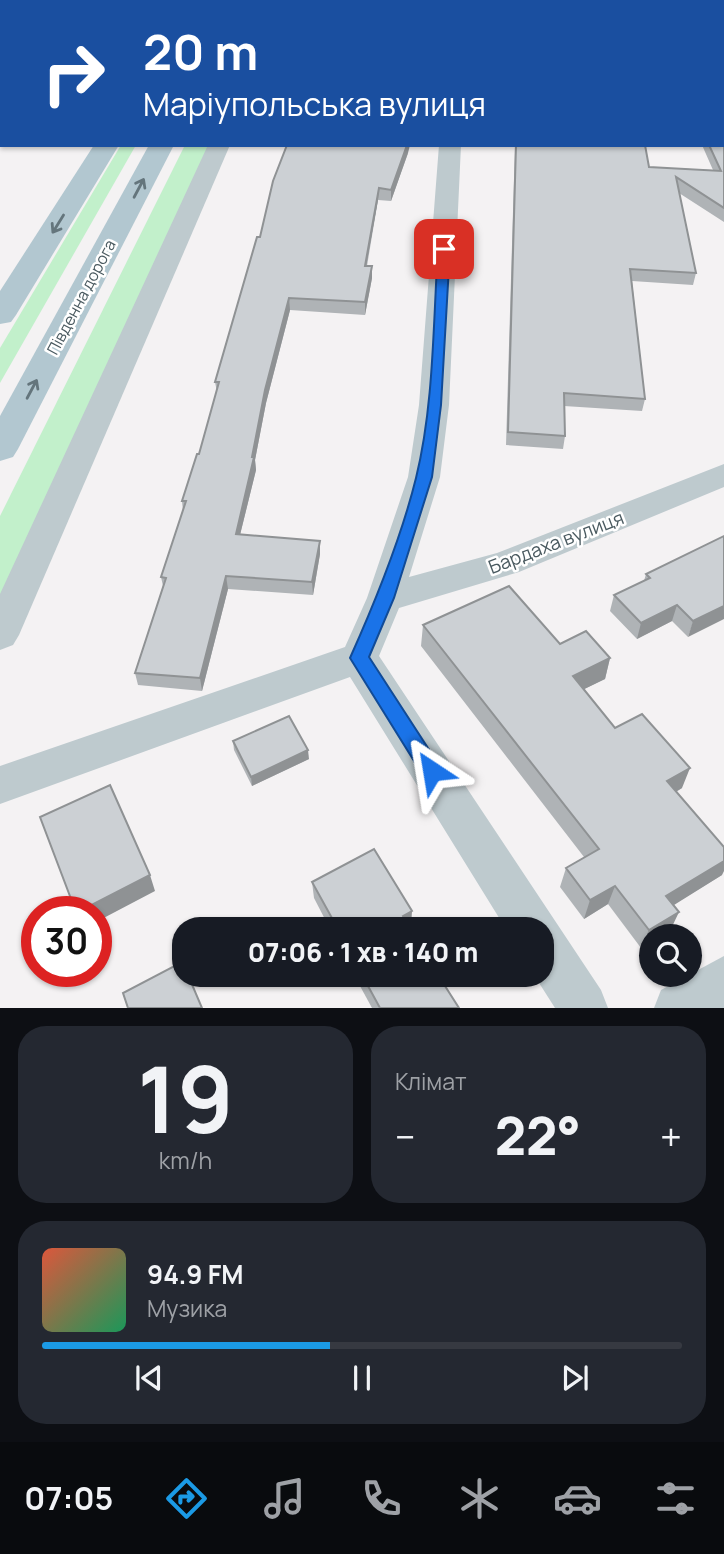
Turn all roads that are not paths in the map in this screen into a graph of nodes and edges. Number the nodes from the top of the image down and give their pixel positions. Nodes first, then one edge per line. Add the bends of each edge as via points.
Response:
1 (106, 147) edge
2 (161, 147) edge
3 (218, 147) edge
4 (450, 147) edge
5 (0, 315) edge
6 (0, 449) edge
7 (724, 475) edge
8 (386, 598) junction
9 (0, 635) edge
10 (359, 658) junction
11 (0, 785) edge
12 (525, 917) edge
13 (554, 962) edge
14 (724, 980) edge
15 (583, 1008) edge
16 (679, 1008) edge

1 -> 5 main road
6 -> 2 main road, Південна дорога
3 - 9 street
4 - 8 street via 434,405 424,477
7 - 8 street, Бардаха вулиця via 507,563
8 - 10 street
10 - 11 street
10 - 12 street
13 - 15 street
14 - 16 street

